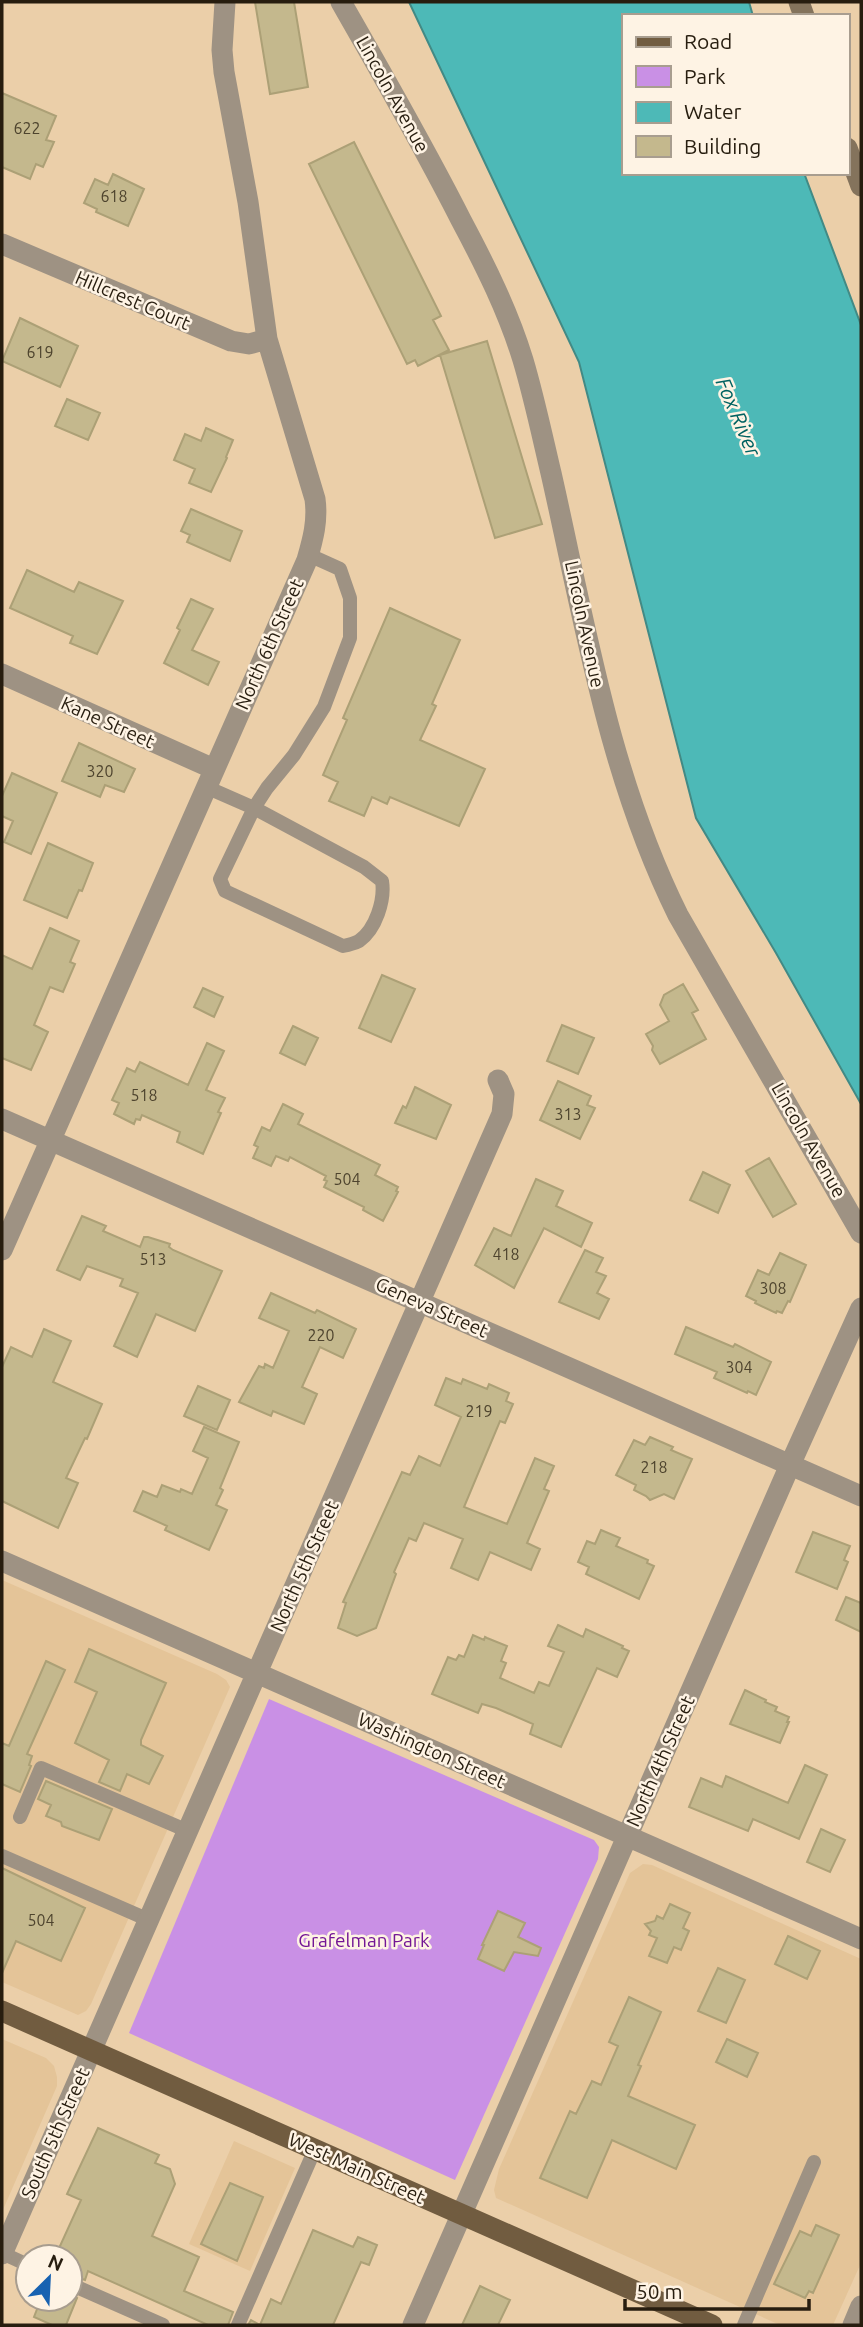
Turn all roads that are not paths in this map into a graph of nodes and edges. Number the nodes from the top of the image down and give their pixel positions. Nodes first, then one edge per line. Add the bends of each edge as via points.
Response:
1 (225, 2) edge
2 (341, 2) edge
3 (849, 153) edge
4 (861, 186) edge
5 (2, 244) edge
6 (267, 340) junction
7 (309, 555) junction
8 (2, 674) edge
9 (210, 778) junction
10 (254, 808) junction
11 (498, 1080) dead end
12 (2, 1119) edge
13 (50, 1141) junction
14 (861, 1233) edge
15 (2, 1250) edge
16 (420, 1302) junction
17 (861, 1308) edge
18 (790, 1465) junction
19 (861, 1496) edge
20 (2, 1561) edge
21 (258, 1672) junction
22 (20, 1817) dead end
23 (188, 1832) junction
24 (627, 1836) junction
25 (2, 1856) edge
26 (149, 1920) junction
27 (861, 1939) edge
28 (2, 2011) edge
29 (91, 2051) junction
30 (315, 2149) junction
31 (814, 2162) dead end
32 (462, 2214) junction
33 (2, 2254) edge
34 (84, 2291) edge
35 (861, 2306) edge
36 (147, 2322) edge
37 (163, 2325) edge
38 (238, 2325) edge
39 (413, 2325) edge
40 (712, 2325) edge
41 (744, 2325) edge
42 (853, 2325) edge

1 - 6 street, North 6th Street via 224,72
2 - 14 street, Lincoln Avenue via 442,181 513,330 542,431 613,746 656,870
3 - 4 street
5 - 6 street, Hillcrest Court via 231,341
6 - 7 street, North 6th Street via 315,499
7 - 9 street, North 6th Street
7 - 10 lane via 340,569 350,598 350,638 324,707
8 - 9 street, Kane Street
9 - 10 lane
9 - 13 street, North 6th Street
10 - 10 lane via 220,879 225,891 343,946 358,941 370,928 384,895 382,881
11 - 16 street, North 5th Street via 504,1094 502,1114
12 - 13 street, Geneva Street
13 - 15 street, North 6th Street
13 - 16 street, Geneva Street
16 - 18 street, Geneva Street
16 - 21 street, North 5th Street
17 - 18 street, North 4th Street
18 - 19 street, Geneva Street
18 - 24 street, North 4th Street
20 - 21 street, Washington Street
21 - 23 street, North 5th Street
21 - 24 street, Washington Street
22 - 23 lane via 41,1768
23 - 26 street, North 5th Street
24 - 27 street, Washington Street
24 - 32 street, North 4th Street
25 - 26 lane
26 - 29 street, North 5th Street
28 - 29 main road, West Main Street
29 - 30 main road, West Main Street
29 - 33 street, South 5th Street
30 - 32 main road, West Main Street
30 - 38 lane
31 - 41 lane
32 - 39 street, North 4th Street
32 - 40 main road, West Main Street
34 - 36 lane
35 - 42 street
36 - 37 lane

